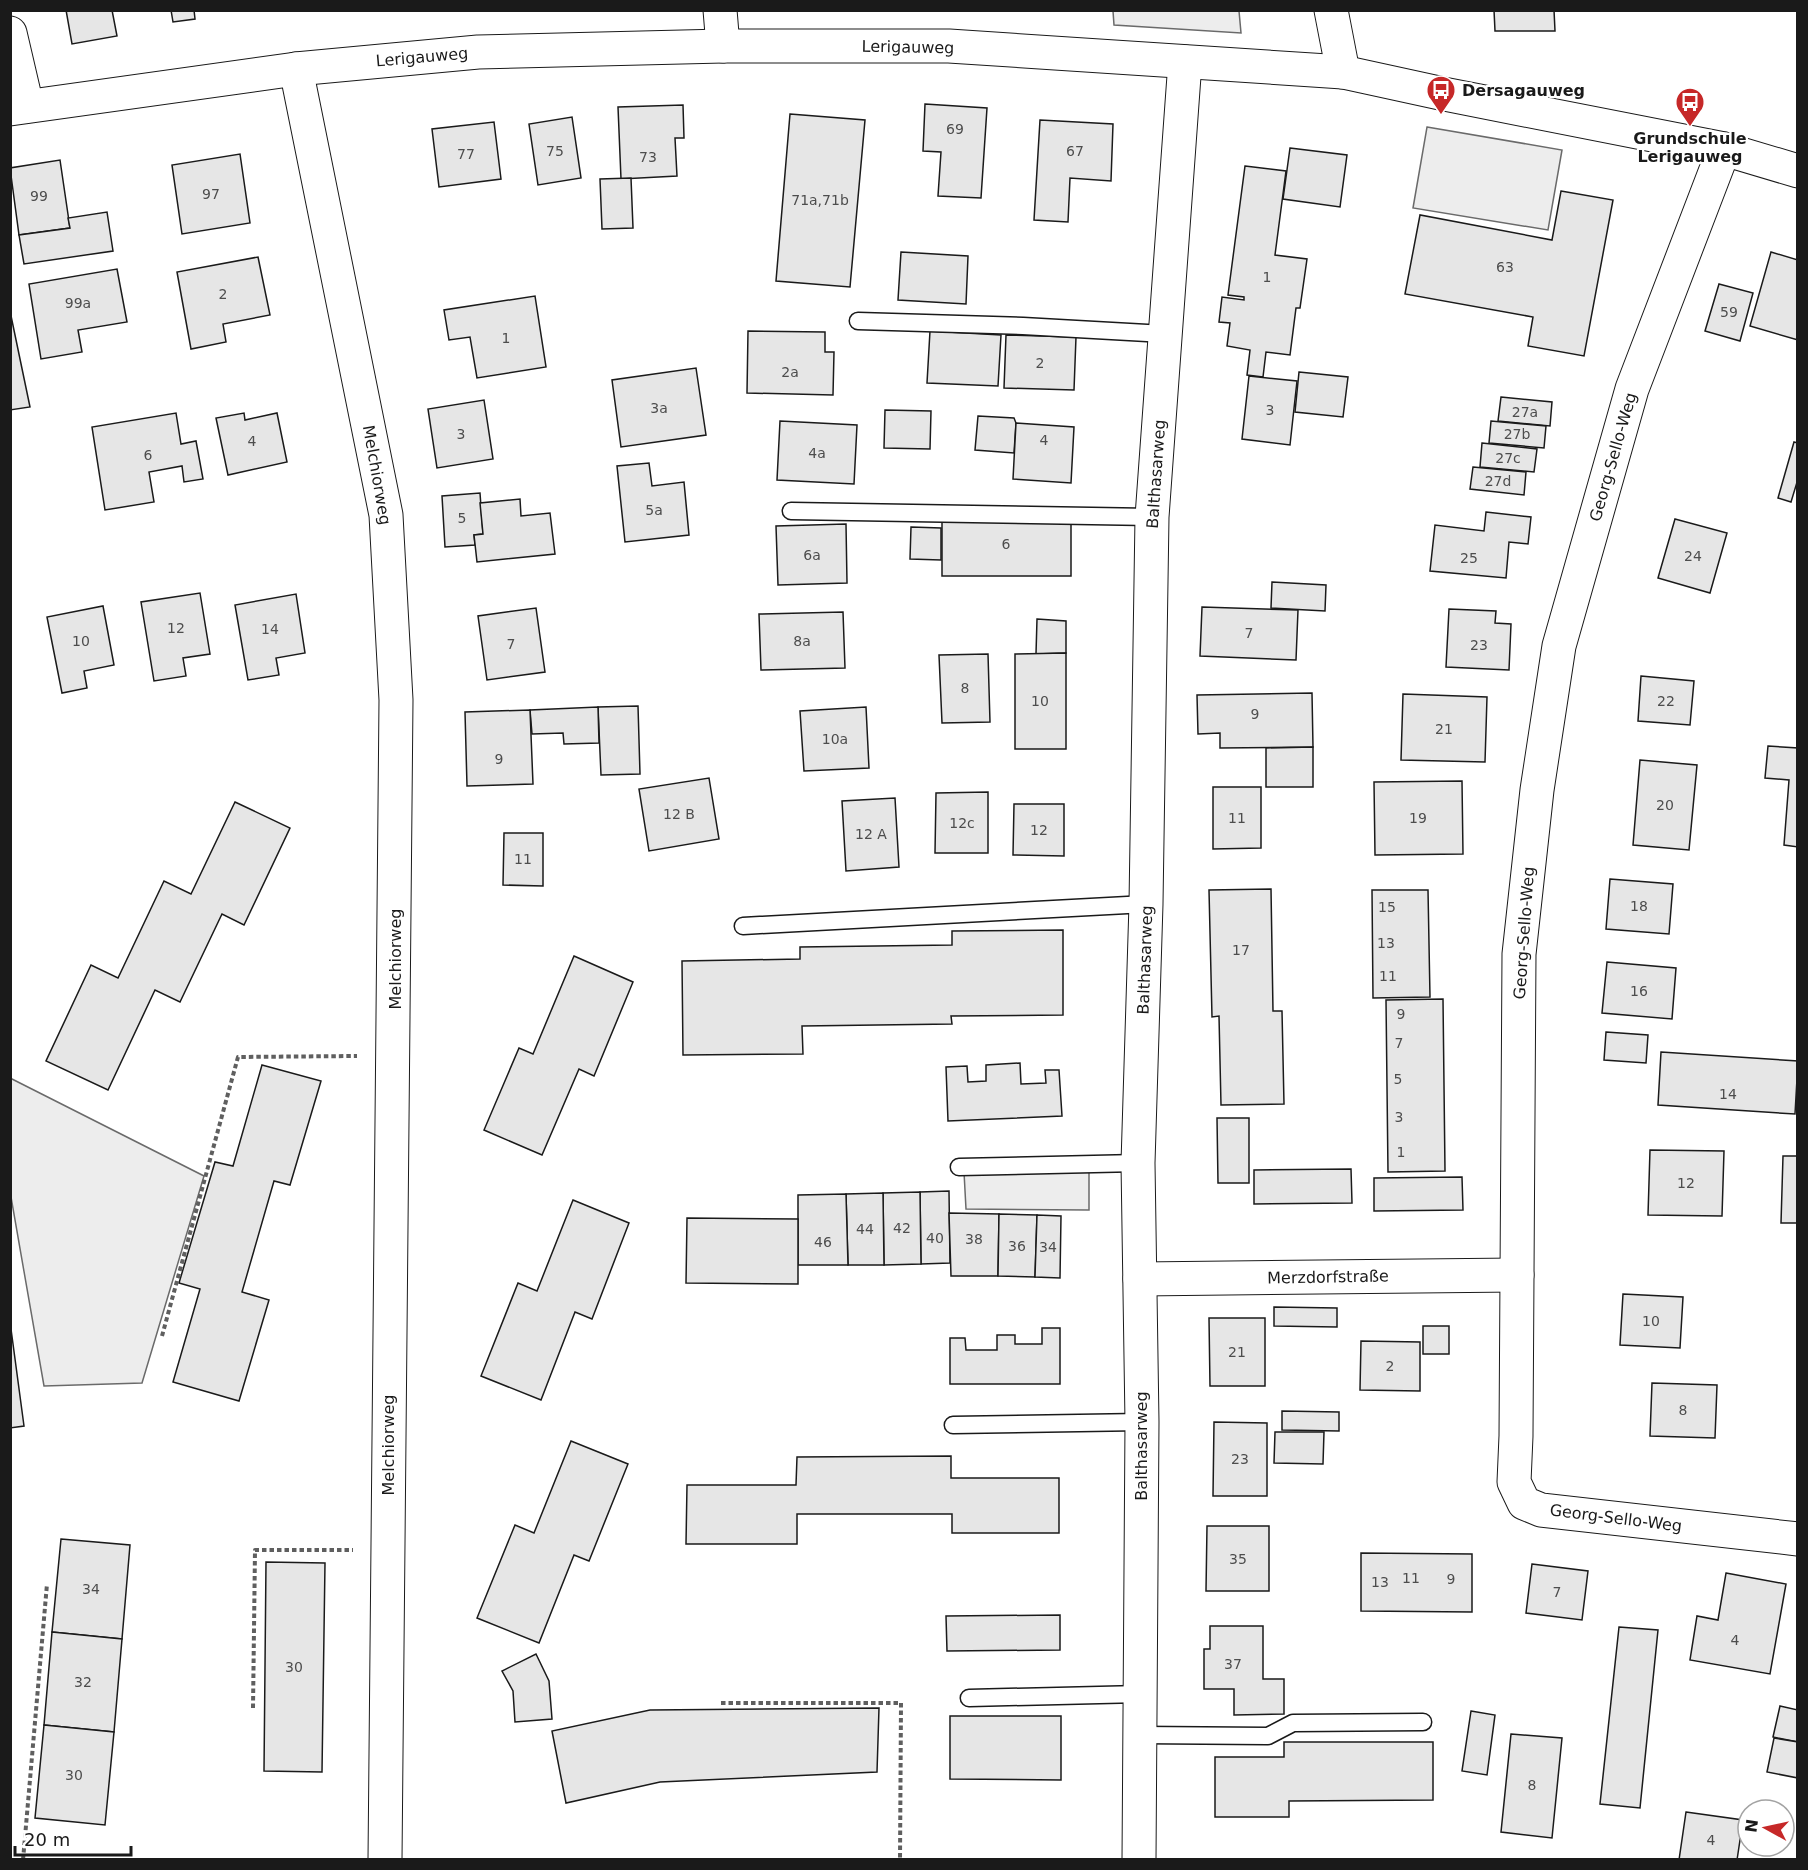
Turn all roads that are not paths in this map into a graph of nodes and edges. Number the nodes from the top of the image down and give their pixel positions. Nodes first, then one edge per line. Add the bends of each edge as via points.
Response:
1 (720, 10) edge
2 (1331, 10) edge
3 (10, 33) edge
4 (723, 46) junction
5 (1185, 62) junction
6 (296, 69) junction
7 (1343, 72) junction
8 (19, 108) edge
9 (1724, 150) junction
10 (1797, 171) edge
11 (858, 321) dead end
12 (1165, 334) junction
13 (791, 511) dead end
14 (1152, 517) junction
15 (1146, 904) junction
16 (743, 926) dead end
17 (1138, 1163) junction
18 (959, 1167) dead end
19 (1516, 1275) junction
20 (1140, 1279) junction
21 (1142, 1422) junction
22 (953, 1425) dead end
23 (1797, 1539) edge
24 (1141, 1694) junction
25 (969, 1698) dead end
26 (1423, 1722) dead end
27 (1140, 1735) junction
28 (385, 1860) edge
29 (1139, 1860) edge

1 - 4 street
2 - 7 street
3 - 8 street
4 - 5 street, Lerigauweg via 949,46
4 - 6 street, Lerigauweg via 478,52
5 - 7 street, Lerigauweg
5 - 12 street, Balthasarweg
6 - 8 street, Lerigauweg
6 - 28 street, Melchiorweg via 386,515 396,700
7 - 9 street, Lerigauweg
9 - 10 street, Lerigauweg
9 - 19 street, Georg-Sello-Weg via 1632,389 1559,646 1537,790 1519,954
11 - 12 lane
12 - 14 street, Balthasarweg
13 - 14 lane
14 - 15 street, Balthasarweg
15 - 16 lane
15 - 17 street, Balthasarweg
17 - 18 lane
17 - 20 street, Balthasarweg
19 - 20 street, Merzdorfstraße
19 - 23 street, Georg-Sello-Weg via 1514,1482 1524,1503 1560,1512
20 - 21 street, Balthasarweg
21 - 22 lane
21 - 24 street, Balthasarweg
24 - 25 lane
24 - 27 street, Balthasarweg
26 - 27 lane via 1293,1723 1268,1736
27 - 29 street, Balthasarweg

